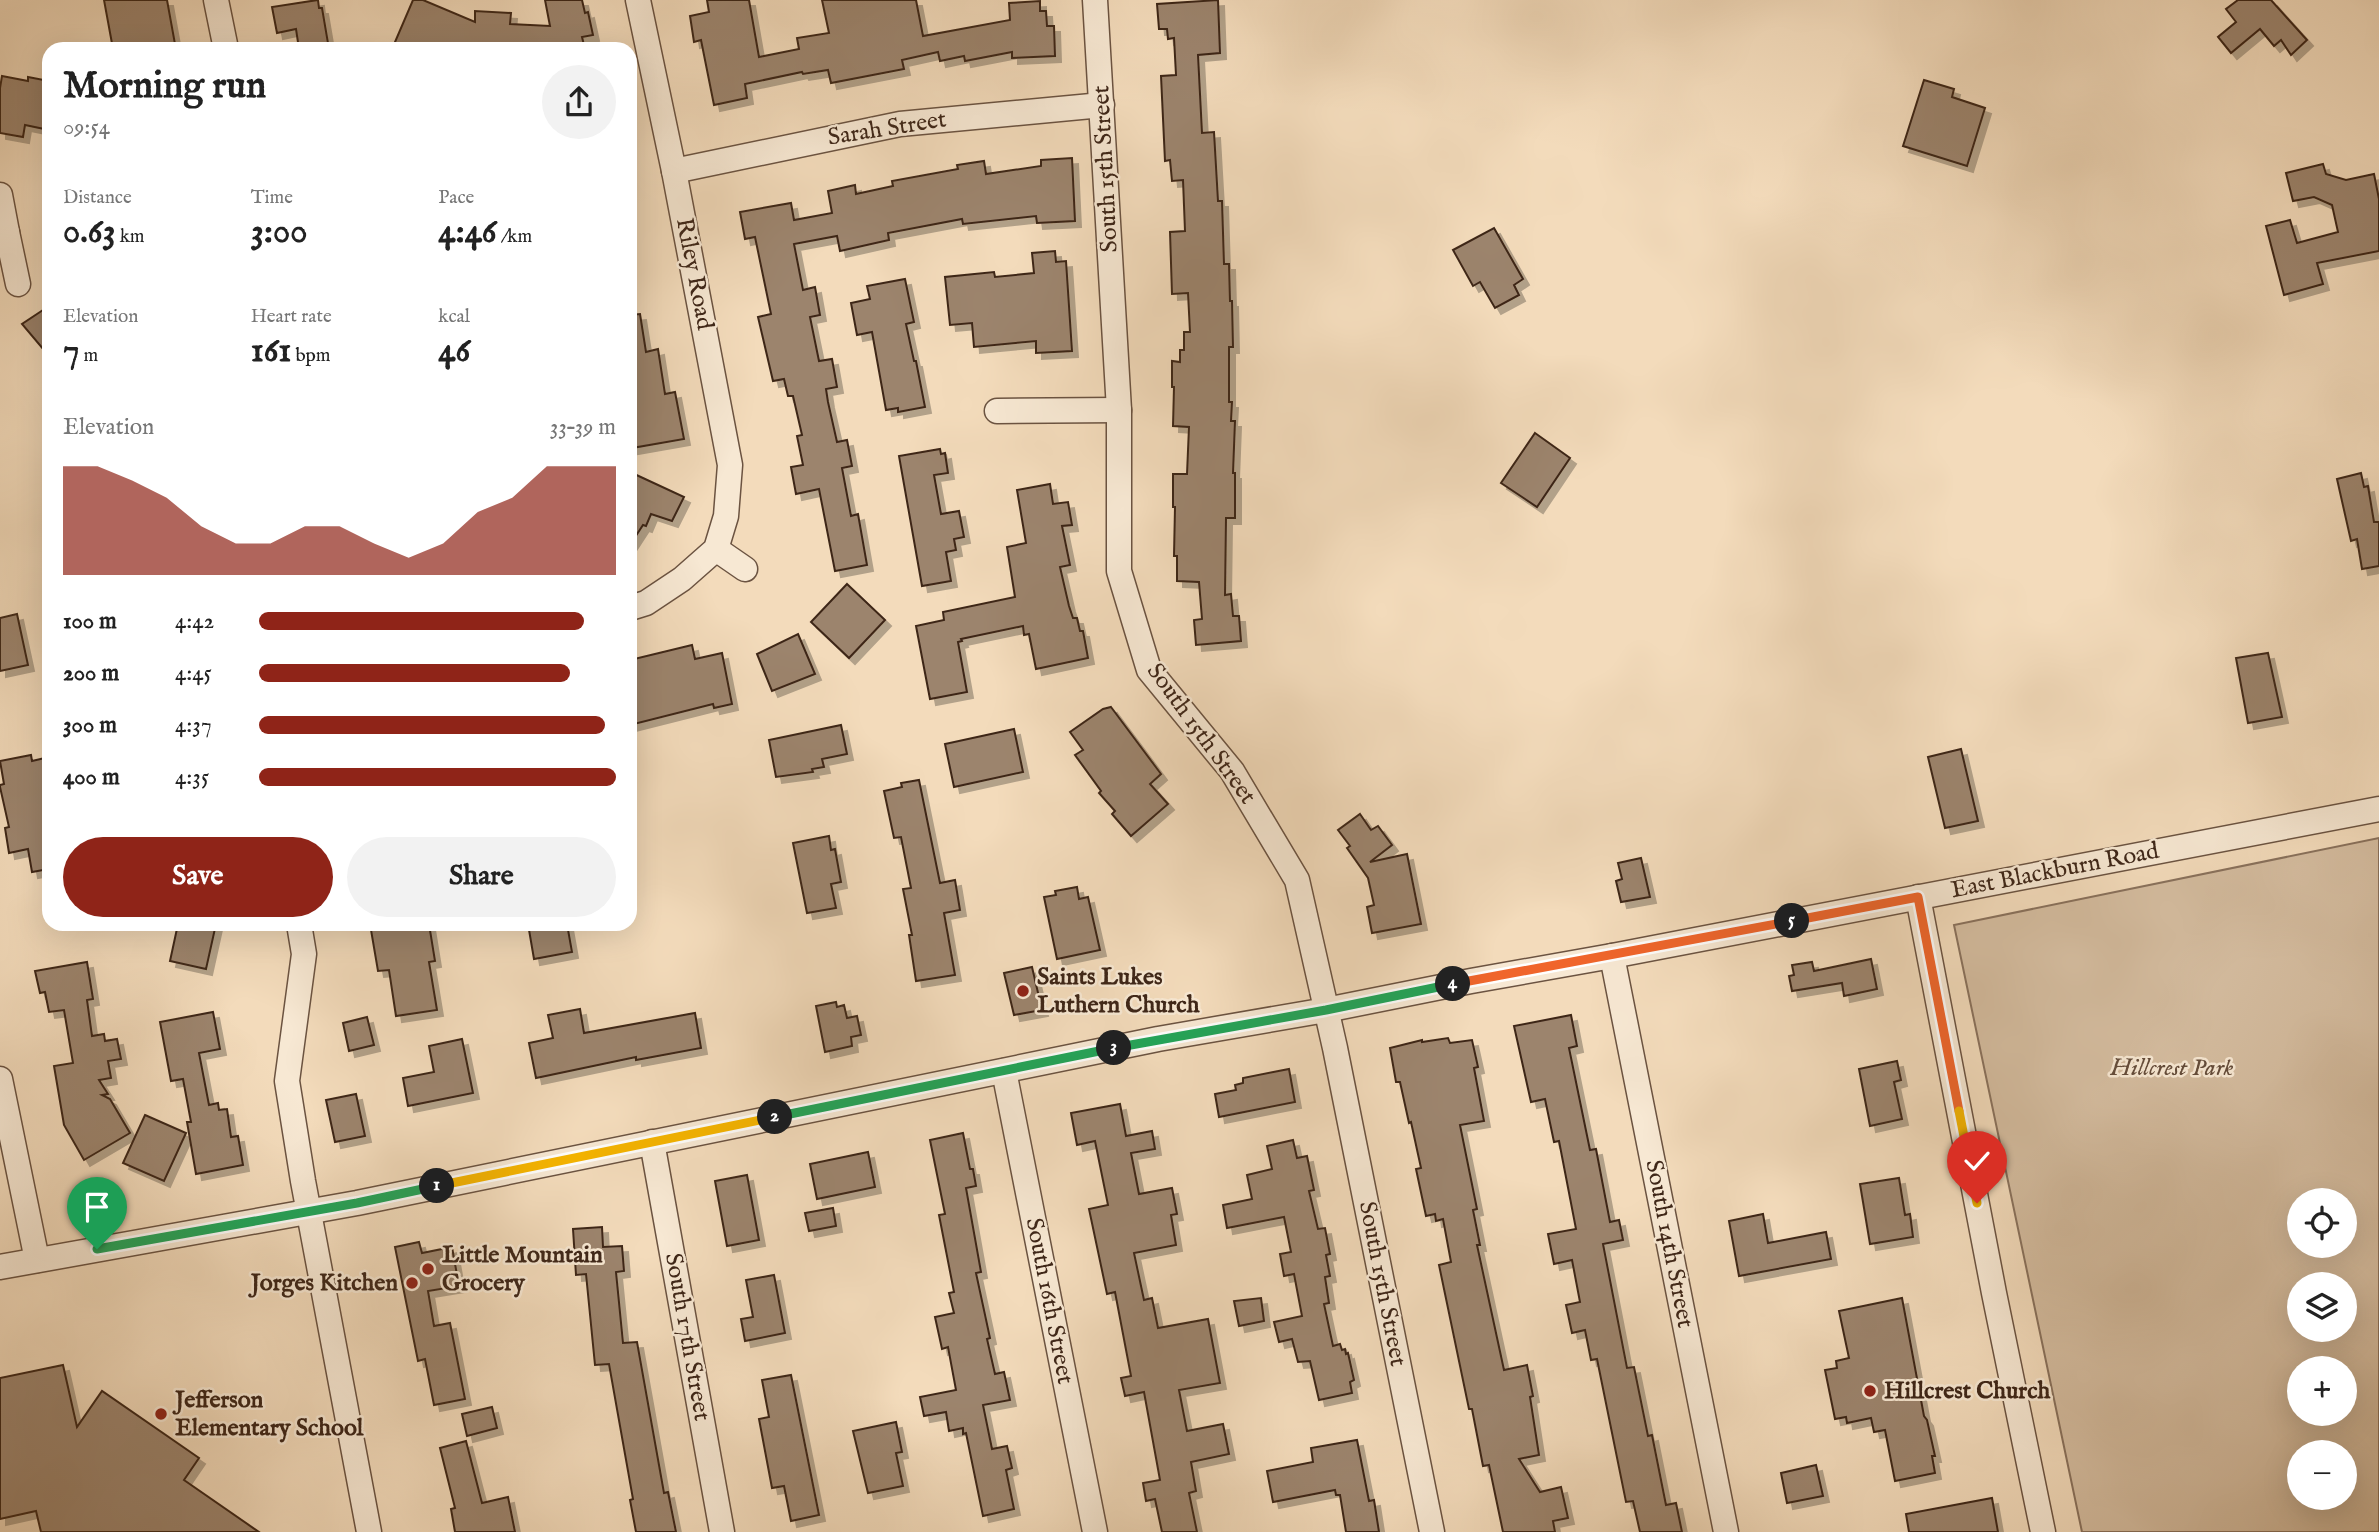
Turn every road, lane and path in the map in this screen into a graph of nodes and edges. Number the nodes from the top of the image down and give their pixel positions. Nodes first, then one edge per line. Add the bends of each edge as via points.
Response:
1 (216, 0) edge
2 (638, 0) edge
3 (1095, 0) edge
4 (225, 42) edge
5 (1102, 105) junction
6 (674, 171) junction
7 (0, 195) edge
8 (3, 233) edge
9 (18, 284) dead end
10 (1119, 410) junction
11 (997, 411) dead end
12 (716, 549) junction
13 (745, 569) dead end
14 (637, 605) edge
15 (2379, 809) edge
16 (1918, 897) junction
17 (300, 931) edge
18 (1612, 956) junction
19 (1326, 1010) junction
20 (1004, 1071) junction
21 (0, 1079) edge
22 (652, 1142) junction
23 (308, 1211) junction
24 (37, 1260) junction
25 (0, 1267) edge
26 (369, 1532) edge
27 (722, 1532) edge
28 (1095, 1532) edge
29 (1432, 1532) edge
30 (1726, 1532) edge
31 (2043, 1532) edge

1 - 4 street
2 - 6 street, Riley Road
3 - 5 street, South 15th Street
5 - 6 street, Sarah Street via 900,124
5 - 10 street, South 15th Street
6 - 12 street, Riley Road via 730,465 726,516
7 - 8 street
8 - 9 street
10 - 11 street
10 - 19 street, South 15th Street via 1119,570 1149,670 1233,771 1297,880
12 - 13 street
12 - 14 street via 682,579
15 - 16 street, East Blackburn Road
16 - 18 street, East Blackburn Road
16 - 31 street
17 - 23 street via 304,954 286,1081
18 - 19 street, East Blackburn Road
18 - 30 street, South 14th Street
19 - 20 street, East Blackburn Road
19 - 29 street, South 15th Street
20 - 22 street, East Blackburn Road
20 - 28 street, South 16th Street
21 - 24 street
22 - 23 street, East Blackburn Road
22 - 27 street, South 17th Street
23 - 24 street, East Blackburn Road
23 - 26 street
24 - 25 street, East Blackburn Road

